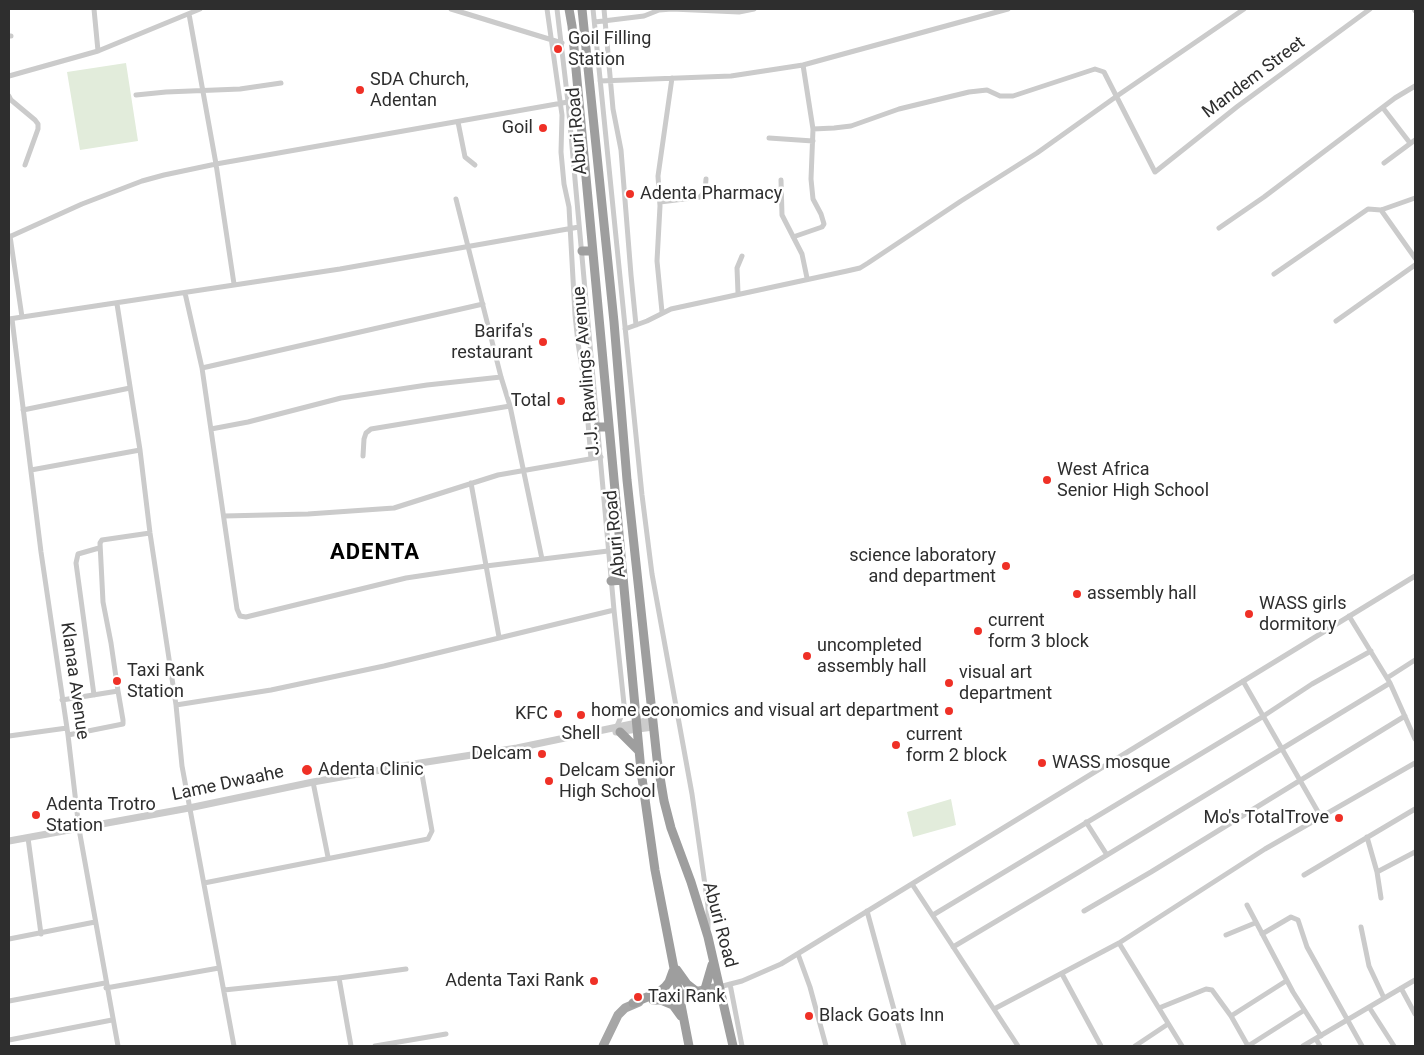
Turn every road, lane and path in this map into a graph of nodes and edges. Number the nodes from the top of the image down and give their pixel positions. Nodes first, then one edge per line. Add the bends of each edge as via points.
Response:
1 (94, 9) edge
2 (200, 9) edge
3 (451, 9) edge
4 (547, 9) edge
5 (557, 9) edge
6 (569, 9) edge
7 (582, 9) edge
8 (593, 9) edge
9 (604, 9) edge
10 (754, 9) edge
11 (1008, 9) edge
12 (1244, 9) edge
13 (1358, 9) edge
14 (1370, 9) edge
15 (189, 14) junction
16 (1363, 15) junction
17 (606, 20) junction
18 (595, 22) junction
19 (553, 41) junction
20 (562, 44) junction
21 (98, 51) junction
22 (803, 65) junction
23 (9, 76) edge
24 (672, 78) junction
25 (610, 80) junction
26 (600, 81) junction
27 (280, 83) dead end
28 (1415, 86) edge
29 (204, 91) junction
30 (136, 95) dead end
31 (9, 96) edge
32 (1117, 96) junction
33 (568, 102) junction
34 (561, 103) junction
35 (1383, 108) junction
36 (458, 122) junction
37 (813, 129) junction
38 (769, 138) dead end
39 (813, 141) junction
40 (1413, 141) edge
41 (1384, 163) dead end
42 (216, 164) junction
43 (25, 165) dead end
44 (475, 165) dead end
45 (706, 179) dead end
46 (780, 180) dead end
47 (1415, 198) edge
48 (456, 199) dead end
49 (660, 202) junction
50 (1381, 210) junction
51 (579, 227) junction
52 (570, 228) junction
53 (1220, 228) dead end
54 (9, 236) edge
55 (793, 237) junction
56 (469, 247) junction
57 (582, 251) junction
58 (592, 251) junction
59 (742, 256) dead end
60 (1415, 258) edge
61 (1415, 265) edge
62 (1274, 274) dead end
63 (808, 278) junction
64 (234, 284) junction
65 (185, 293) junction
66 (738, 293) junction
67 (117, 304) junction
68 (483, 304) junction
69 (662, 312) junction
70 (22, 317) junction
71 (10, 319) edge
72 (1336, 321) dead end
73 (636, 325) junction
74 (625, 329) junction
75 (616, 344) junction
76 (626, 344) junction
77 (202, 368) junction
78 (501, 377) junction
79 (130, 388) junction
80 (510, 406) junction
81 (23, 410) junction
82 (609, 426) junction
83 (598, 427) junction
84 (211, 429) junction
85 (140, 450) junction
86 (363, 456) dead end
87 (601, 457) junction
88 (590, 459) junction
89 (31, 470) junction
90 (524, 471) junction
91 (471, 483) junction
92 (224, 516) junction
93 (150, 533) junction
94 (99, 548) junction
95 (608, 551) junction
96 (542, 559) junction
97 (486, 566) junction
98 (1415, 576) edge
99 (623, 580) junction
100 (611, 581) junction
101 (614, 610) junction
102 (1349, 616) junction
103 (500, 638) junction
104 (1371, 652) junction
105 (1415, 660) edge
106 (1388, 680) junction
107 (1243, 681) junction
108 (118, 691) junction
109 (94, 695) junction
110 (62, 700) junction
111 (176, 706) junction
112 (1405, 716) junction
113 (1262, 717) junction
114 (652, 724) junction
115 (636, 726) junction
116 (67, 728) junction
117 (618, 729) junction
118 (68, 735) junction
119 (9, 736) edge
120 (1415, 739) edge
121 (1282, 748) junction
122 (639, 751) junction
123 (420, 762) junction
124 (1415, 763) edge
125 (1300, 780) junction
126 (313, 782) junction
127 (189, 808) junction
128 (1415, 809) edge
129 (1321, 817) junction
130 (1086, 822) junction
131 (78, 829) junction
132 (1367, 837) junction
133 (28, 838) junction
134 (9, 842) edge
135 (1415, 852) edge
136 (1107, 855) junction
137 (328, 857) junction
138 (1377, 872) junction
139 (1304, 876) dead end
140 (204, 883) junction
141 (912, 884) junction
142 (1381, 898) dead end
143 (1247, 905) dead end
144 (867, 911) junction
145 (1084, 911) dead end
146 (933, 915) junction
147 (96, 922) junction
148 (1255, 922) junction
149 (1361, 927) dead end
150 (40, 934) junction
151 (1262, 934) junction
152 (1226, 935) dead end
153 (708, 937) junction
154 (9, 939) edge
155 (1119, 943) junction
156 (953, 947) junction
157 (798, 954) junction
158 (713, 957) junction
159 (674, 966) junction
160 (219, 968) junction
161 (406, 969) dead end
162 (1062, 974) junction
163 (339, 978) junction
164 (1286, 980) junction
165 (1415, 980) edge
166 (730, 984) junction
167 (106, 985) junction
168 (719, 987) junction
169 (1401, 988) junction
170 (224, 990) junction
171 (701, 990) junction
172 (679, 995) junction
173 (1384, 998) junction
174 (653, 1000) junction
175 (9, 1001) edge
176 (633, 1004) junction
177 (1369, 1007) junction
178 (1159, 1008) junction
179 (994, 1009) junction
180 (1303, 1011) junction
181 (1415, 1014) edge
182 (1231, 1016) junction
183 (112, 1020) junction
184 (1347, 1020) junction
185 (684, 1022) junction
186 (1168, 1024) junction
187 (446, 1034) dead end
188 (1318, 1037) junction
189 (9, 1040) edge
190 (118, 1046) edge
191 (234, 1046) edge
192 (351, 1046) edge
193 (375, 1046) edge
194 (603, 1046) edge
195 (689, 1046) edge
196 (733, 1046) edge
197 (742, 1046) edge
198 (826, 1046) edge
199 (904, 1046) edge
200 (1018, 1046) edge
201 (1101, 1046) edge
202 (1135, 1046) edge
203 (1182, 1046) edge
204 (1248, 1046) edge
205 (1303, 1046) edge
206 (1320, 1046) edge
207 (1362, 1046) edge
208 (1394, 1046) edge

1 - 21 street
2 - 15 street
3 - 19 street
4 - 19 street
5 - 20 street
6 - 58 highway, J.J. Rawlings Avenue
7 - 75 highway, Aburi Road
8 - 18 street
9 - 17 street
10 - 17 street via 739,12 672,9
11 - 22 street
12 - 32 street
13 - 16 street
14 - 16 street, Mandem Street
15 - 21 street
15 - 29 street
16 - 32 street, Mandem Street via 1238,106 1155,172
17 - 18 street
17 - 25 street
18 - 26 street
19 - 20 street
19 - 34 street
20 - 33 street
21 - 23 street
22 - 24 street via 731,76
22 - 37 street
24 - 25 street
24 - 49 street via 658,176
25 - 26 street
25 - 73 street via 621,150
26 - 74 street
27 - 29 street
28 - 35 street
29 - 30 street
29 - 42 street
31 - 43 street via 38,124
32 - 37 street via 1104,72 1095,69 1013,96 1000,96 987,90 969,92 898,109 851,126
32 - 63 street via 1037,153 860,268
33 - 34 street
33 - 51 street
34 - 36 street
34 - 52 street via 563,176
35 - 40 street
35 - 53 street
36 - 42 street
36 - 44 street via 465,157
37 - 39 street
38 - 39 street
39 - 55 street via 813,199 824,224
40 - 41 street
42 - 54 street via 126,187
42 - 64 street
45 - 49 street via 705,191 700,197
46 - 55 street via 782,215
47 - 50 street
48 - 56 street
49 - 69 street via 656,262
50 - 60 street
50 - 62 street via 1368,209
51 - 52 street
51 - 57 street
52 - 56 street
52 - 88 street
54 - 70 street
55 - 63 street via 802,254
56 - 64 street
56 - 68 street
57 - 58 highway
57 - 83 street
58 - 82 highway, J.J. Rawlings Avenue
59 - 66 street via 737,268
61 - 72 street
63 - 66 street
64 - 65 street
65 - 67 street
65 - 77 street
66 - 69 street
67 - 70 street
67 - 79 street
68 - 77 street
68 - 78 street
69 - 73 street
70 - 71 street
71 - 81 street, Klanaa Avenue
73 - 74 street
74 - 76 street
75 - 76 highway
75 - 114 highway, Aburi Road
76 - 153 street via 652,574 692,794 708,906
77 - 84 street
78 - 80 street
78 - 84 street via 426,384 341,398
79 - 81 street
79 - 85 street
80 - 86 street via 371,429 364,439
80 - 90 street
81 - 89 street, Klanaa Avenue
82 - 83 highway
82 - 99 highway, J.J. Rawlings Avenue
83 - 87 street
84 - 92 street
85 - 89 street
85 - 93 street
87 - 88 street
87 - 95 street
88 - 90 street
89 - 110 street, Klanaa Avenue
90 - 91 street
90 - 96 street
91 - 92 street via 394,508
91 - 97 street
92 - 97 street via 237,610 246,617 406,578
93 - 94 street via 102,540
93 - 111 street
94 - 108 street via 103,602
94 - 109 street via 78,554 76,563
95 - 96 street
95 - 100 street
96 - 97 street
97 - 103 street
98 - 102 street
99 - 100 highway
99 - 115 highway, J.J. Rawlings Avenue
100 - 101 street
101 - 103 street
101 - 117 street via 624,704
102 - 104 street
102 - 107 street
103 - 111 street via 271,690
104 - 106 street
104 - 113 street via 1312,684
105 - 106 street
106 - 112 street
106 - 121 street
107 - 113 street
107 - 141 street
108 - 109 street
108 - 118 street via 123,724
109 - 110 street
110 - 116 street, Klanaa Avenue
111 - 127 street
112 - 120 street
112 - 125 street
113 - 121 street
113 - 130 street
114 - 115 street, Lame Dwaahe
114 - 153 highway, Aburi Road via 664,801
115 - 117 street, Lame Dwaahe
115 - 122 highway, J.J. Rawlings Avenue
116 - 118 street, Klanaa Avenue
116 - 119 street
117 - 122 highway
117 - 123 street, Lame Dwaahe
118 - 131 street, Klanaa Avenue
121 - 125 street
121 - 136 street
122 - 159 highway, J.J. Rawlings Avenue via 655,870
123 - 126 street, Lame Dwaahe
123 - 137 street via 432,831 428,839
124 - 129 street
125 - 129 street
125 - 145 street
126 - 127 street, Lame Dwaahe
126 - 137 street
127 - 131 street, Lame Dwaahe
127 - 140 street
128 - 132 street
129 - 155 street
130 - 136 street
130 - 146 street
131 - 133 street, Lame Dwaahe
131 - 147 street, Klanaa Avenue
132 - 138 street
132 - 139 street
133 - 134 street, Lame Dwaahe
133 - 150 street
135 - 138 street
136 - 156 street
137 - 140 street
138 - 142 street
140 - 160 street
141 - 144 street
141 - 146 street
143 - 148 street
144 - 157 street
144 - 199 street
146 - 156 street
147 - 150 street
147 - 167 street, Klanaa Avenue
148 - 151 street
148 - 152 street
149 - 173 street via 1369,966
150 - 154 street
151 - 164 street
151 - 184 street via 1291,917 1298,920 1307,947
153 - 158 highway, Aburi Road
155 - 162 street
155 - 178 street
156 - 179 street
157 - 166 street via 742,982
157 - 198 street
158 - 168 highway, Aburi Road
158 - 171 highway via 711,972
159 - 171 highway via 687,984
159 - 172 highway, J.J. Rawlings Avenue
159 - 176 highway via 665,987
160 - 167 street
160 - 170 street
161 - 163 street
162 - 179 street
162 - 201 street
163 - 170 street
163 - 192 street
164 - 180 street
164 - 182 street
165 - 169 street
166 - 168 street
166 - 197 street
167 - 175 street
167 - 183 street, Klanaa Avenue
168 - 171 main road
168 - 196 highway, Aburi Road
169 - 173 street
169 - 181 street
170 - 191 street
171 - 172 main road
172 - 174 main road
172 - 185 highway
173 - 177 street
174 - 176 main road
174 - 185 highway via 673,1005
176 - 194 main road via 618,1015
177 - 184 street
177 - 208 street
178 - 182 street via 1206,989 1212,990
178 - 186 street
179 - 200 street
180 - 188 street
180 - 204 street
182 - 204 street
183 - 189 street
183 - 190 street, Klanaa Avenue
184 - 188 street
184 - 207 street
185 - 195 highway
186 - 202 street
186 - 203 street
187 - 193 street
188 - 205 street
188 - 206 street

